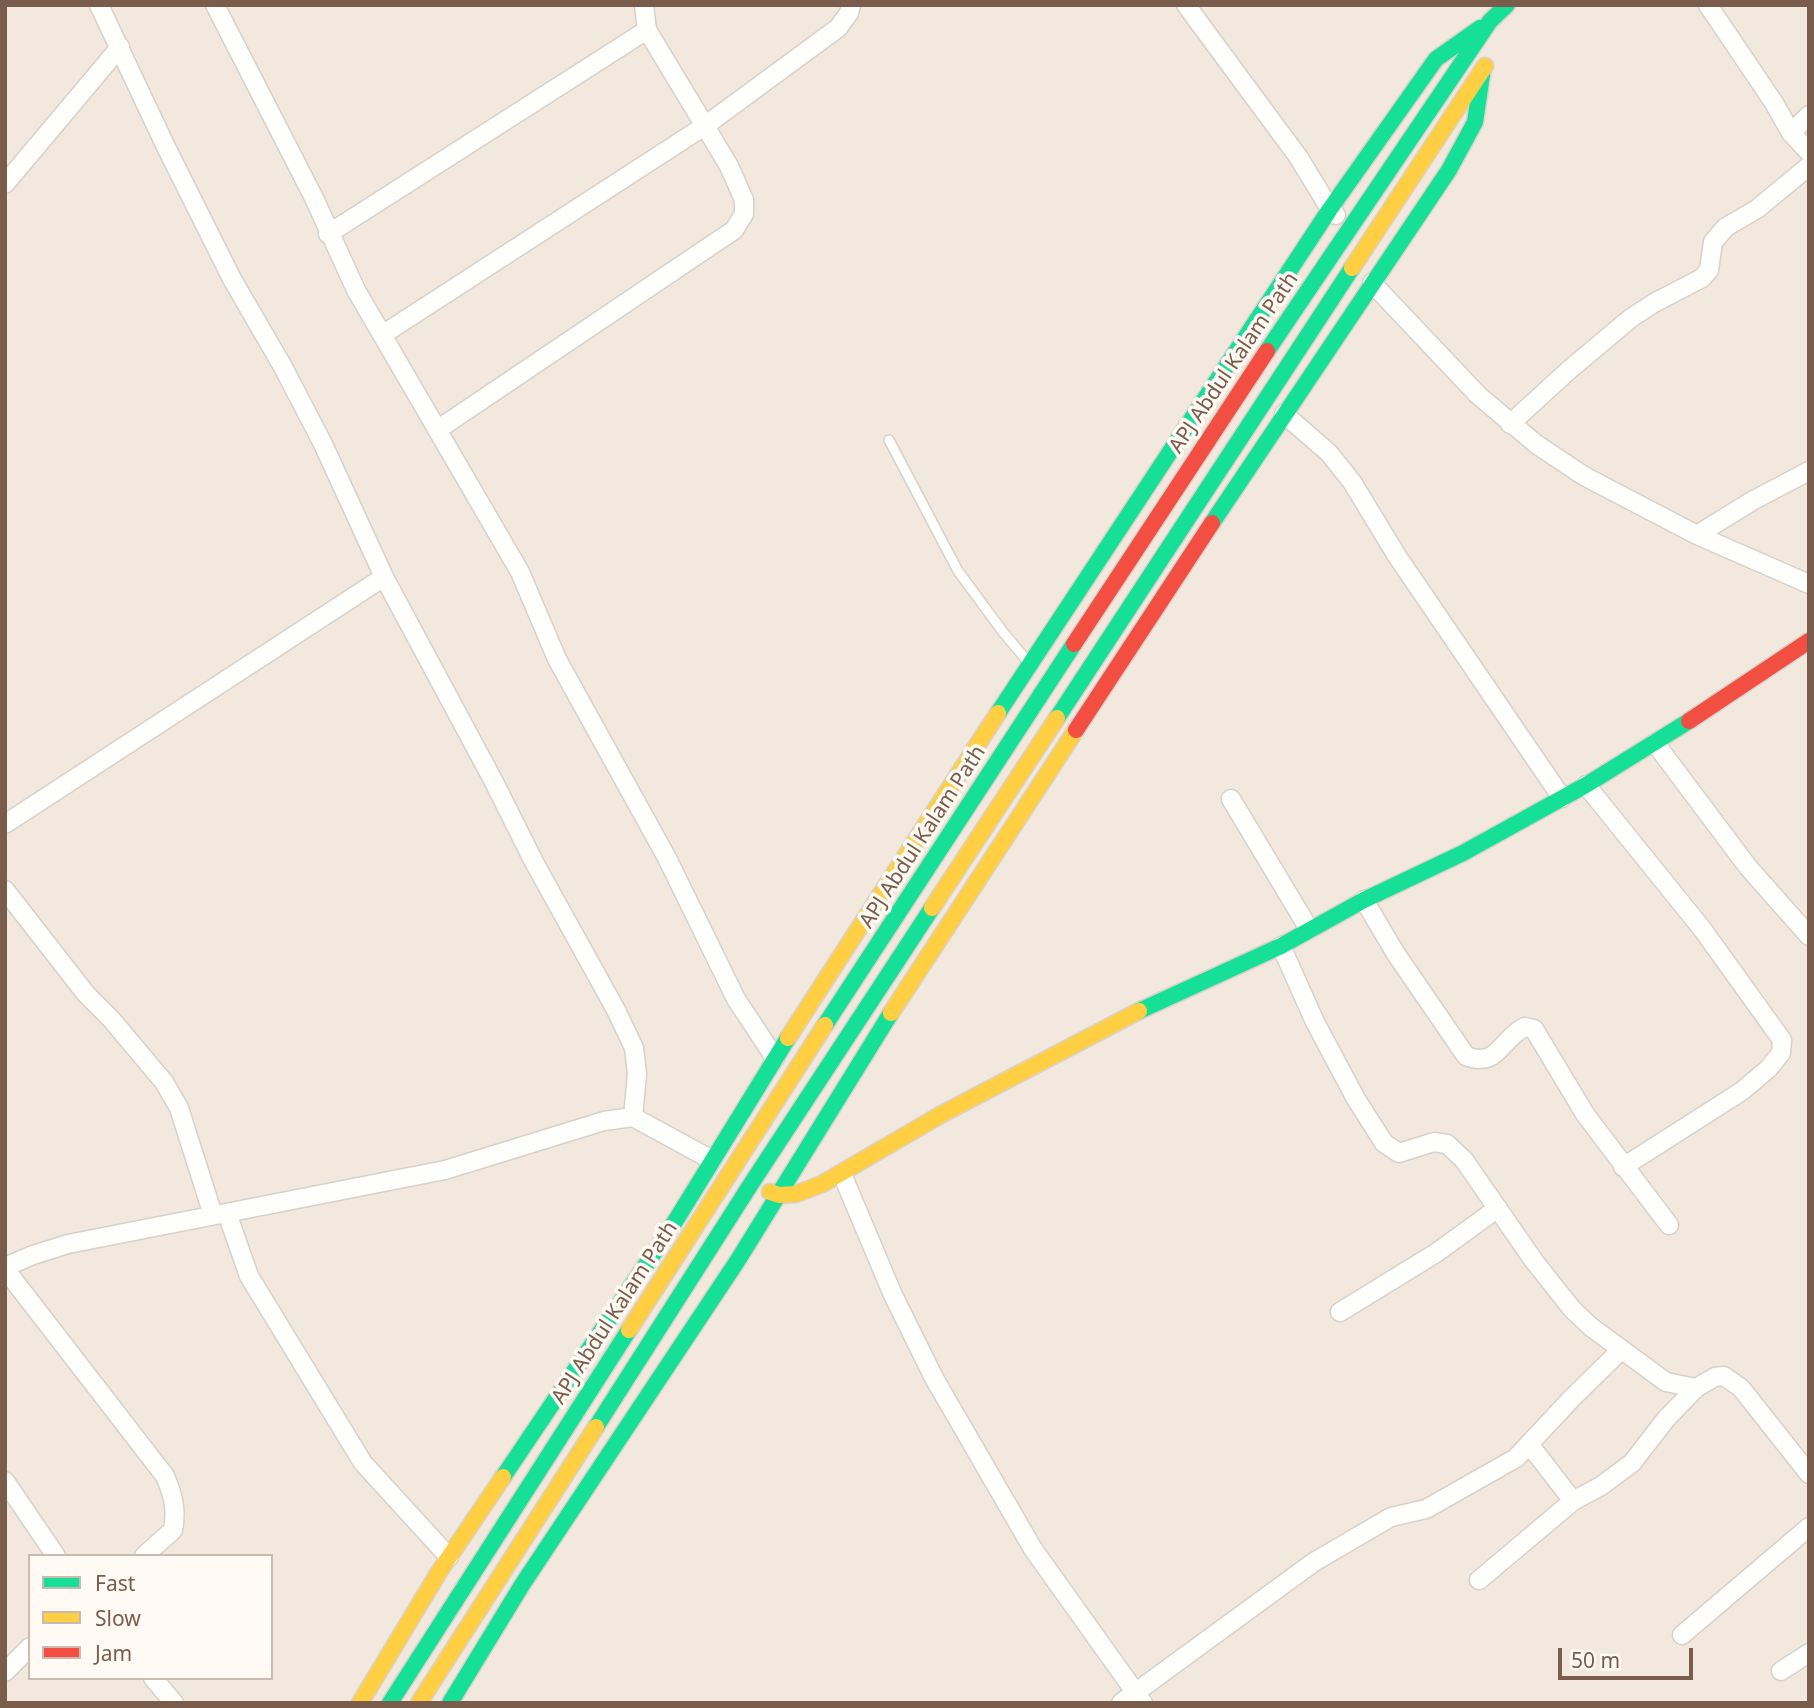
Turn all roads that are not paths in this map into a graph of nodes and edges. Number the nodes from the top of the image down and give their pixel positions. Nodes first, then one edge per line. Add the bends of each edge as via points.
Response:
1 (99, 5) edge
2 (215, 5) edge
3 (644, 5) edge
4 (851, 5) edge
5 (1186, 5) edge
6 (1507, 5) edge
7 (1515, 5) edge
8 (1708, 5) edge
9 (1490, 21) junction
10 (647, 30) junction
11 (1504, 32) dead end
12 (120, 47) junction
13 (1809, 115) edge
14 (706, 125) junction
15 (1791, 133) junction
16 (1809, 152) edge
17 (1809, 166) edge
18 (5, 184) edge
19 (1330, 209) junction
20 (1350, 227) junction
21 (328, 234) junction
22 (1369, 245) junction
23 (1372, 283) junction
24 (1273, 298) junction
25 (1288, 320) junction
26 (382, 335) junction
27 (1303, 342) junction
28 (1284, 414) junction
29 (1510, 424) junction
30 (437, 430) junction
31 (889, 440) dead end
32 (1809, 471) edge
33 (1698, 536) junction
34 (384, 577) junction
35 (1809, 584) edge
36 (1809, 641) edge
37 (1030, 664) junction
38 (1655, 743) junction
39 (1586, 785) junction
40 (1562, 798) junction
41 (1231, 799) dead end
42 (5, 824) edge
43 (5, 890) edge
44 (1364, 900) junction
45 (1309, 929) junction
46 (1809, 936) edge
47 (1281, 946) junction
48 (775, 1058) junction
49 (633, 1117) junction
50 (712, 1160) junction
51 (1623, 1167) junction
52 (731, 1171) junction
53 (842, 1174) junction
54 (751, 1184) junction
55 (779, 1195) junction
56 (1497, 1209) junction
57 (220, 1214) junction
58 (1669, 1225) dead end
59 (5, 1268) edge
60 (1340, 1312) dead end
61 (1621, 1350) junction
62 (1696, 1388) junction
63 (1529, 1444) junction
64 (1809, 1475) edge
65 (5, 1481) edge
66 (1573, 1501) junction
67 (1809, 1527) edge
68 (55, 1554) edge
69 (146, 1554) edge
70 (449, 1557) junction
71 (1479, 1580) dead end
72 (1682, 1635) dead end
73 (28, 1649) edge
74 (1809, 1653) edge
75 (1781, 1671) dead end
76 (5, 1672) edge
77 (155, 1680) edge
78 (1134, 1699) edge
79 (174, 1703) edge
80 (360, 1703) edge
81 (390, 1703) edge
82 (419, 1703) edge
83 (450, 1703) edge

1 - 12 street
2 - 21 street
3 - 10 street
4 - 14 street via 838,28
5 - 19 street via 1299,158
6 - 9 main road, APJ Abdul Kalam Path
7 - 11 main road
8 - 15 street
9 - 19 main road via 1436,59
9 - 20 main road, APJ Abdul Kalam Path
10 - 14 street
10 - 21 street
12 - 18 street
12 - 34 street via 232,279 323,444
13 - 15 street
14 - 26 street
14 - 30 street via 744,200 744,214 734,230
15 - 16 street
17 - 29 street via 1757,209 1726,227 1713,242 1709,270 1702,278 1631,318
19 - 20 street
19 - 24 main road
20 - 22 street
20 - 25 main road, APJ Abdul Kalam Path
21 - 26 street
22 - 23 main road via 1487,62 1475,122
22 - 27 main road
23 - 28 main road
23 - 29 street
24 - 25 main road
24 - 37 main road
25 - 27 main road
25 - 52 main road, APJ Abdul Kalam Path
26 - 30 street
27 - 54 main road
28 - 40 street via 1329,453 1352,482
28 - 55 main road via 874,1039
29 - 33 street via 1584,476
30 - 48 street via 520,572 557,659 667,858 736,999
31 - 37 lane via 958,571
32 - 33 street via 1752,500
33 - 35 street
34 - 42 street
34 - 49 street via 634,1048
36 - 38 main road
37 - 48 main road
38 - 39 main road
38 - 46 street via 1748,867
39 - 40 main road
39 - 51 street via 1703,930 1782,1041 1781,1053 1742,1091
40 - 44 main road via 1463,853
41 - 45 street
43 - 57 street via 86,994 164,1082 179,1108
44 - 45 main road
44 - 51 street via 1466,1056 1478,1060 1491,1057 1516,1031 1534,1029
45 - 47 main road
47 - 53 main road via 1110,1024 942,1114
47 - 56 street via 1315,1022 1384,1143 1399,1153 1434,1142 1447,1144 1464,1160
48 - 50 main road
49 - 50 street
49 - 57 street via 604,1121 445,1170
50 - 52 main road
50 - 70 main road
51 - 58 street
52 - 54 main road
52 - 81 main road, APJ Abdul Kalam Path
53 - 55 main road via 796,1194
53 - 78 street via 934,1378 1034,1549
54 - 55 main road
54 - 82 main road
55 - 83 main road via 522,1585
56 - 60 street
56 - 61 street via 1572,1309
57 - 59 street via 68,1244
57 - 70 street via 249,1276 363,1463
59 - 69 street via 165,1476 174,1497 173,1531
61 - 62 street via 1666,1382
61 - 63 street
62 - 64 street via 1715,1377 1733,1382
62 - 66 street via 1632,1463
63 - 66 street
63 - 78 street via 1516,1458 1451,1496 1426,1509 1391,1517 1314,1562 1225,1625
65 - 68 street
66 - 71 street
67 - 72 street
70 - 80 main road
73 - 76 street
74 - 75 street
77 - 79 street

